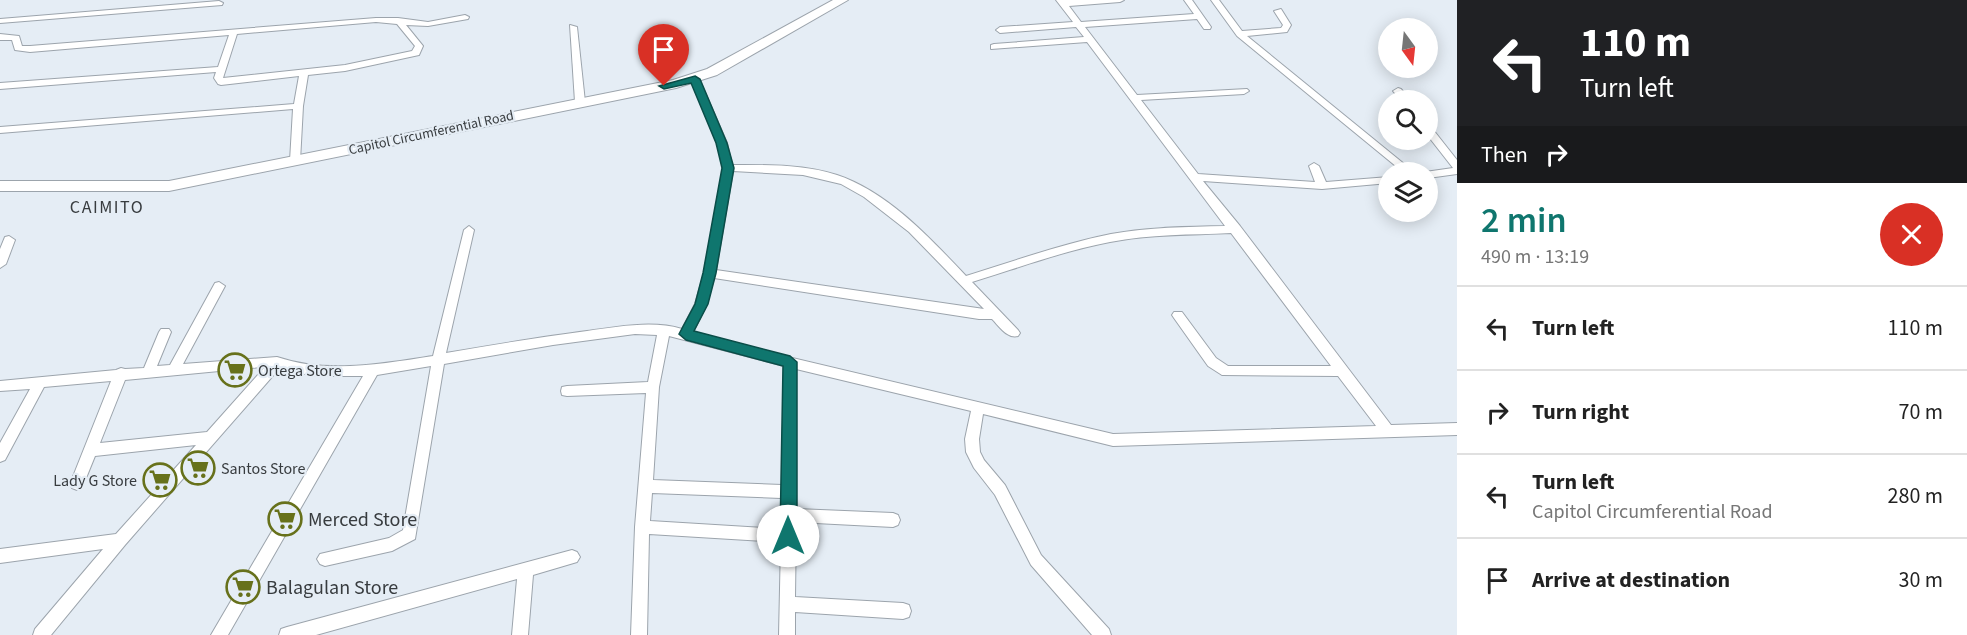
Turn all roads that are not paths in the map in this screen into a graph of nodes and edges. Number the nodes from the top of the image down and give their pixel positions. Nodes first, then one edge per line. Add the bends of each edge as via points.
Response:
1 (842, 0) edge
2 (1120, 0) edge
3 (1188, 0) edge
4 (1215, 0) edge
5 (1062, 2) edge
6 (218, 4) edge
7 (1278, 11) dead end
8 (1199, 16) junction
9 (465, 17) dead end
10 (398, 20) junction
11 (0, 21) edge
12 (1079, 25) junction
13 (573, 27) dead end
14 (1207, 27) dead end
15 (1027, 28) junction
16 (1000, 30) dead end
17 (234, 32) junction
18 (1240, 34) junction
19 (0, 37) edge
20 (1090, 39) junction
21 (1037, 43) junction
22 (994, 47) dead end
23 (220, 69) junction
24 (304, 74) junction
25 (695, 79) junction
26 (0, 86) edge
27 (1244, 91) dead end
28 (1135, 98) junction
29 (580, 102) junction
30 (298, 106) junction
31 (0, 130) edge
32 (1438, 143) edge
33 (295, 161) junction
34 (1397, 162) edge
35 (1314, 166) dead end
36 (728, 168) junction
37 (1457, 169) edge
38 (1438, 173) edge
39 (1196, 177) junction
40 (1378, 181) edge
41 (0, 186) edge
42 (1322, 186) junction
43 (468, 230) dead end
44 (1236, 230) junction
45 (9, 240) dead end
46 (0, 264) edge
47 (710, 273) junction
48 (962, 281) junction
49 (219, 286) dead end
50 (994, 314) junction
51 (1178, 315) dead end
52 (664, 330) junction
53 (165, 332) dead end
54 (1014, 333) dead end
55 (686, 334) junction
56 (438, 360) junction
57 (277, 362) junction
58 (790, 362) junction
59 (174, 369) junction
60 (149, 370) junction
61 (373, 371) junction
62 (1343, 371) junction
63 (121, 374) junction
64 (40, 382) junction
65 (0, 386) edge
66 (653, 387) junction
67 (567, 391) dead end
68 (978, 408) junction
69 (1457, 429) edge
70 (1388, 432) junction
71 (212, 436) junction
72 (91, 450) junction
73 (0, 456) edge
74 (77, 484) dead end
75 (646, 486) junction
76 (789, 492) junction
77 (788, 515) junction
78 (893, 520) dead end
79 (642, 527) junction
80 (788, 536) junction
81 (120, 540) junction
82 (0, 556) edge
83 (572, 557) dead end
84 (325, 559) dead end
85 (526, 570) junction
86 (787, 604) junction
87 (903, 612) dead end
88 (41, 635) edge
89 (219, 635) edge
90 (287, 635) edge
91 (520, 635) edge
92 (639, 635) edge
93 (787, 635) edge
94 (1103, 635) edge

1 - 25 main road, Capitol Circumferential Road
2 - 5 street
3 - 8 street
4 - 18 street
5 - 12 street
6 - 11 street
7 - 18 street via 1287,25 1284,30
8 - 12 street
8 - 14 street
9 - 10 street via 428,24
10 - 17 street
10 - 24 street via 419,46 416,53
12 - 15 street
12 - 20 street
13 - 29 street
15 - 16 street
15 - 21 street
17 - 19 street via 30,49 18,48 12,36
17 - 23 street
18 - 34 street
20 - 21 street
20 - 28 street
21 - 22 street
23 - 24 street via 221,82
23 - 26 street
24 - 30 street
25 - 29 main road, Capitol Circumferential Road
25 - 36 street via 722,143
27 - 28 street
28 - 39 street
29 - 33 main road, Capitol Circumferential Road
30 - 31 street
30 - 33 street
32 - 37 street
33 - 41 main road, Capitol Circumferential Road via 154,188
35 - 42 street
36 - 47 street
36 - 48 street via 779,170 845,182 891,210
37 - 38 street
39 - 42 street
39 - 44 street
40 - 42 street
43 - 56 street
44 - 48 street via 1113,238
44 - 62 street
45 - 46 street
47 - 50 street
47 - 55 street
48 - 50 street
49 - 59 street
50 - 54 street
51 - 62 street via 1212,362 1226,371
52 - 55 street
52 - 56 street via 621,330
52 - 66 street
53 - 60 street
55 - 58 street
56 - 61 street
56 - 84 street via 410,534 392,544
57 - 59 street
57 - 61 street via 318,371
57 - 71 street
58 - 68 street
58 - 76 street
59 - 60 street
60 - 63 street
61 - 89 street
62 - 70 street
63 - 64 street
63 - 72 street
64 - 65 street
64 - 73 street
66 - 67 street
66 - 75 street
68 - 70 street via 1113,440
68 - 94 street via 972,439 979,464 999,490 1036,560
69 - 70 street
71 - 72 street
71 - 81 street
72 - 74 street
75 - 76 street
75 - 79 street
76 - 77 street
77 - 78 street
77 - 80 street
79 - 80 street
79 - 92 street
80 - 86 street
81 - 82 street
81 - 88 street
83 - 85 street
85 - 90 street
85 - 91 street
86 - 87 street
86 - 93 street

